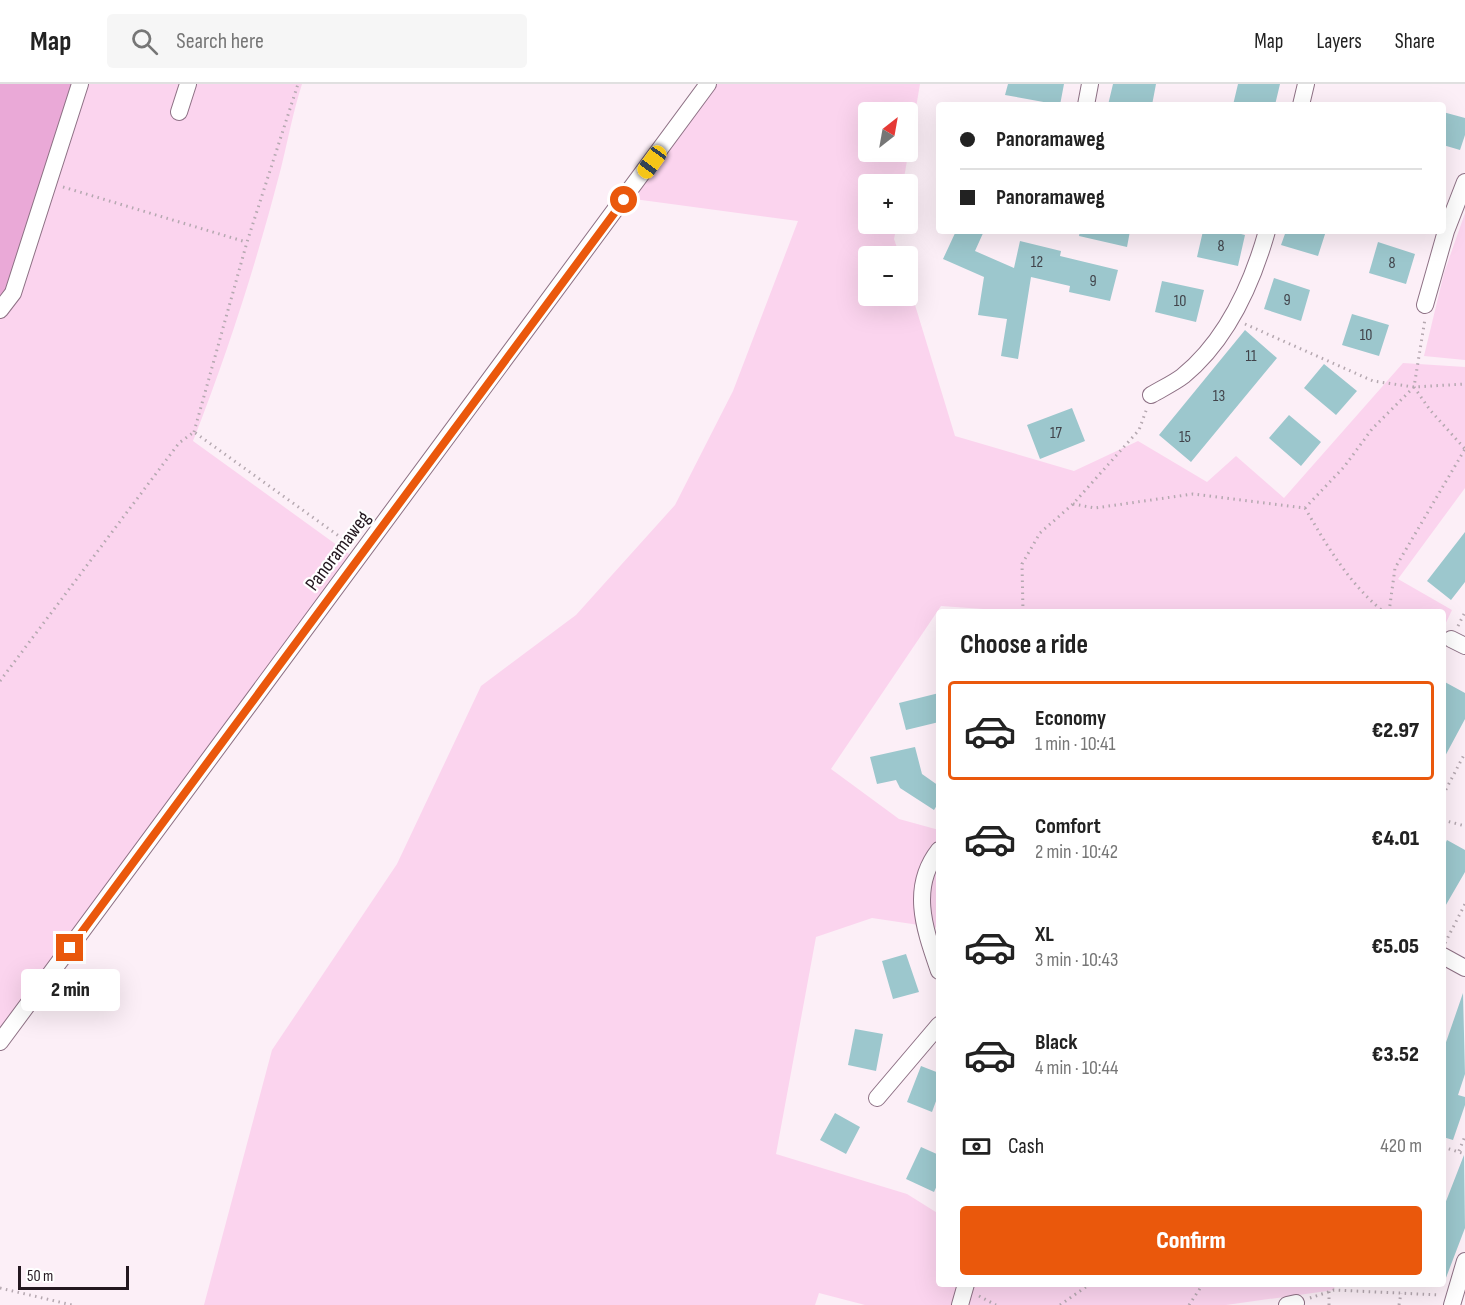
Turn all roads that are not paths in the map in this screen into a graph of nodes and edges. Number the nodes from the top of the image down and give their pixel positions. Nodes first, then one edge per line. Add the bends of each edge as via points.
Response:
1 (80, 84) edge
2 (188, 84) edge
3 (708, 84) edge
4 (1090, 84) edge
5 (1306, 84) edge
6 (1087, 102) edge
7 (1302, 102) edge
8 (179, 112) dead end
9 (1465, 182) edge
10 (1446, 231) edge
11 (1266, 234) edge
12 (1445, 234) edge
13 (1425, 305) road end
14 (0, 310) edge
15 (1151, 395) road end
16 (936, 855) edge
17 (1446, 958) edge
18 (936, 962) edge
19 (1465, 968) edge
20 (936, 1029) edge
21 (0, 1042) edge
22 (877, 1098) dead end
23 (1465, 1261) edge
24 (1453, 1301) edge

1 - 14 street via 13,292
2 - 8 street
3 - 21 street, Panoramaweg
4 - 6 street
5 - 7 street
9 - 10 street
11 - 15 street via 1257,268 1231,319 1182,376
12 - 13 street
16 - 18 street via 926,872 921,894 925,928
17 - 19 street
20 - 22 street
23 - 24 street

